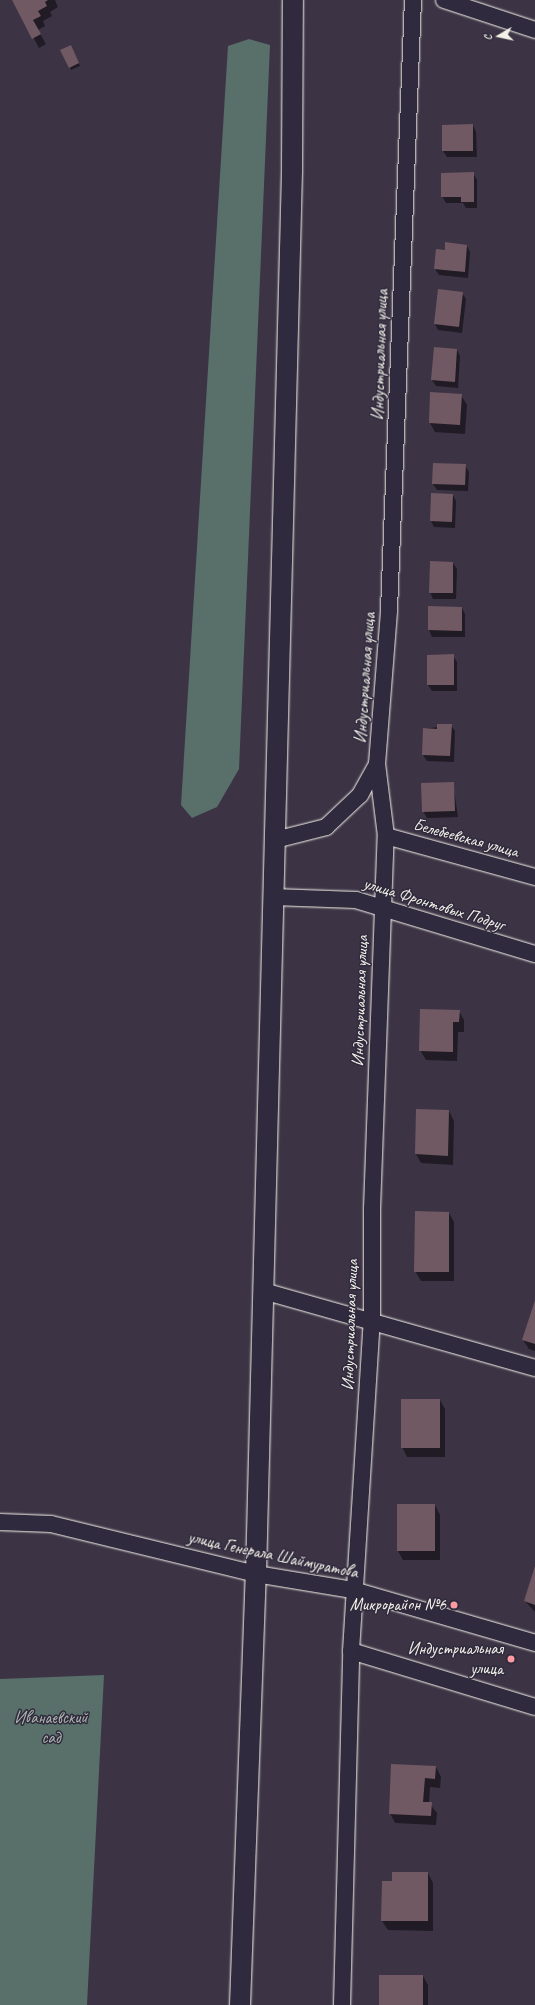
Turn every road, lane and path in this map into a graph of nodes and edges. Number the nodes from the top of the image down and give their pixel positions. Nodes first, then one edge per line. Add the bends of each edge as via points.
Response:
1 (293, 0) edge
2 (413, 0) edge
3 (448, 0) edge
4 (535, 30) edge
5 (377, 764) junction
6 (386, 836) junction
7 (275, 840) junction
8 (535, 877) edge
9 (273, 897) junction
10 (382, 909) junction
11 (535, 954) edge
12 (263, 1291) junction
13 (372, 1320) junction
14 (535, 1368) edge
15 (0, 1522) edge
16 (256, 1574) junction
17 (353, 1590) junction
18 (535, 1643) edge
19 (350, 1651) junction
20 (535, 1707) edge
21 (240, 2005) edge
22 (342, 2005) edge

1 - 7 street via 292,170
2 - 5 street, Индустриальная улица via 389,610
3 - 4 street
5 - 6 street, Индустриальная улица
5 - 7 street via 360,795 326,827
6 - 8 street, Белебеевская улица
6 - 10 street, Индустриальная улица
7 - 9 street
9 - 10 street, улица Фронтовых Подруг via 356,900
9 - 12 street
10 - 11 street, улица Фронтовых Подруг
10 - 13 street, Индустриальная улица
12 - 13 street
12 - 16 street
13 - 14 street
13 - 17 street, Индустриальная улица
15 - 16 street, улица Генерала Шаймуратова via 51,1524
16 - 17 street, улица Генерала Шаймуратова
16 - 21 street
17 - 18 street, улица Генерала Шаймуратова
17 - 19 street, Индустриальная улица
19 - 20 street
19 - 22 street, Индустриальная улица

